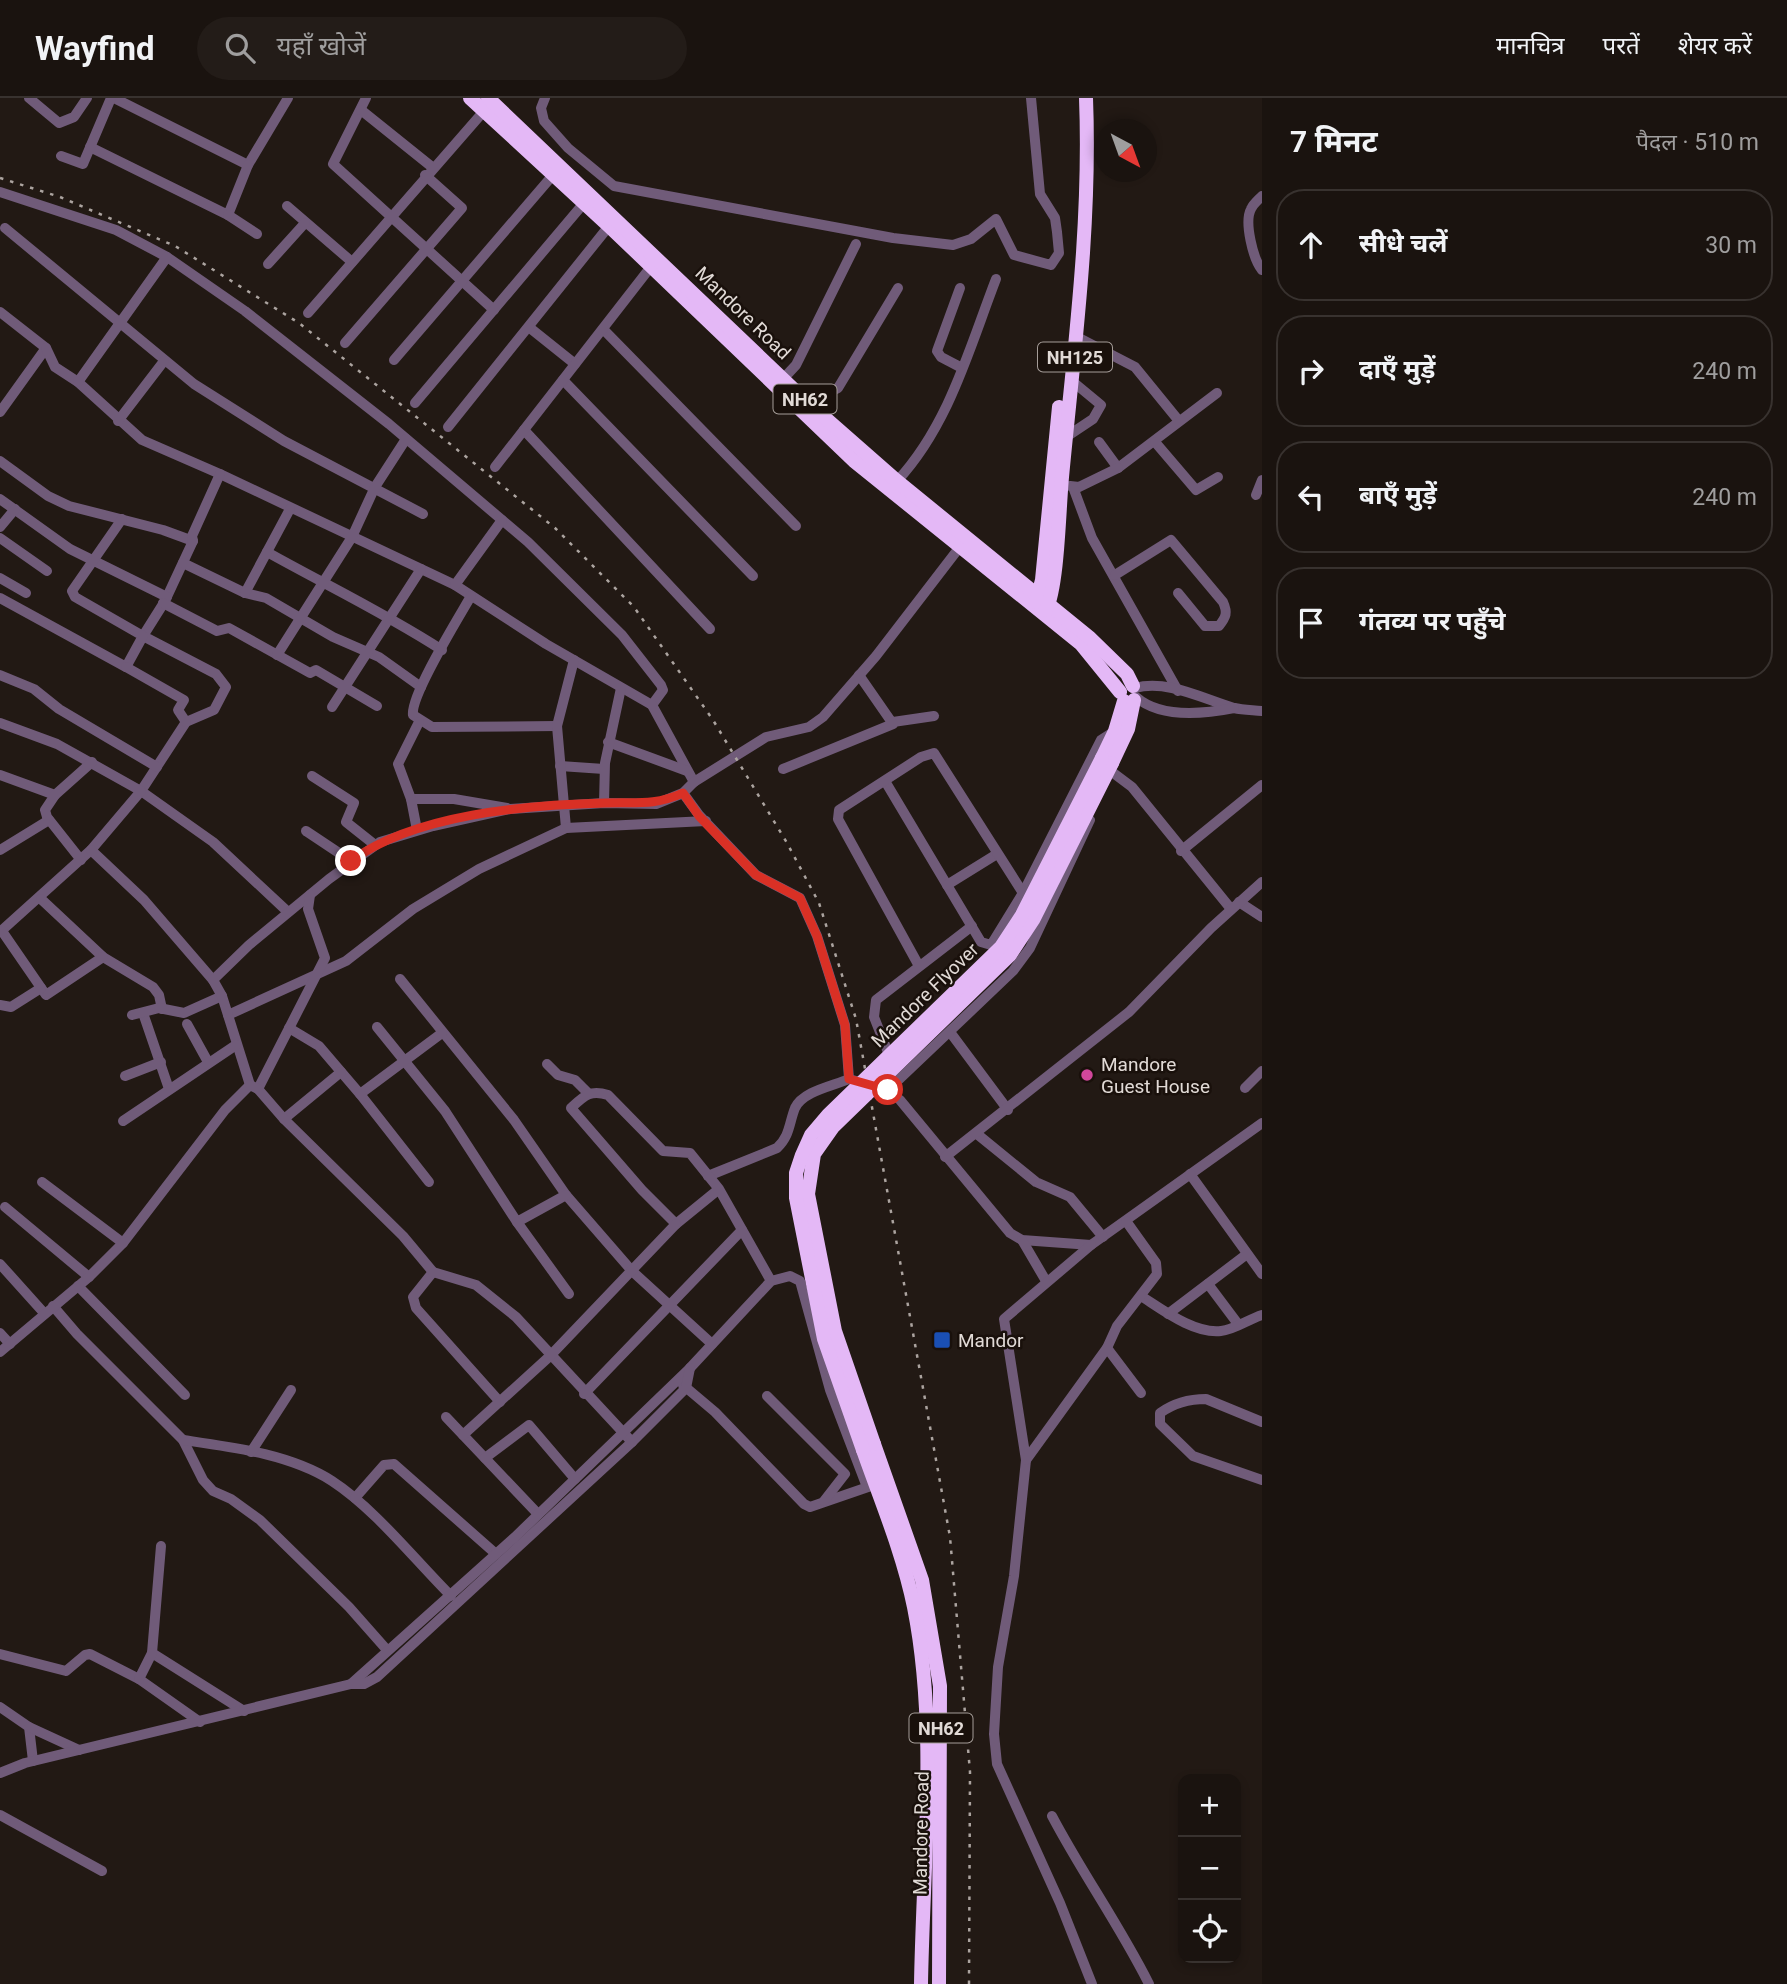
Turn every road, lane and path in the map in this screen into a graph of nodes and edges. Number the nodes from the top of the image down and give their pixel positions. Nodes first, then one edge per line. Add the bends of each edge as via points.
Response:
1 (29, 98) edge
2 (87, 98) edge
3 (113, 98) edge
4 (288, 98) edge
5 (366, 98) edge
6 (470, 98) edge
7 (545, 98) edge
8 (1031, 98) edge
9 (1077, 98) edge
10 (1086, 98) edge
11 (492, 103) edge
12 (361, 110) junction
13 (90, 148) junction
14 (61, 156) dead end
15 (248, 165) junction
16 (429, 171) junction
17 (553, 175) junction
18 (0, 192) edge
19 (1262, 196) edge
20 (583, 203) junction
21 (287, 206) dead end
22 (228, 215) junction
23 (390, 216) junction
24 (305, 223) junction
25 (609, 226) junction
26 (2, 229) edge
27 (257, 234) dead end
28 (856, 244) dead end
29 (427, 250) junction
30 (167, 257) junction
31 (352, 262) junction
32 (654, 263) junction
33 (268, 264) dead end
34 (1262, 270) edge
35 (996, 279) dead end
36 (462, 281) junction
37 (898, 288) dead end
38 (960, 288) dead end
39 (494, 310) junction
40 (0, 312) edge
41 (308, 313) dead end
42 (121, 326) junction
43 (530, 328) junction
44 (603, 329) junction
45 (1077, 337) junction
46 (345, 343) dead end
47 (46, 348) junction
48 (394, 360) dead end
49 (164, 361) junction
50 (575, 364) junction
51 (962, 368) junction
52 (783, 379) junction
53 (563, 380) junction
54 (1072, 381) junction
55 (78, 382) junction
56 (1217, 393) dead end
57 (415, 402) dead end
58 (807, 402) junction
59 (0, 412) edge
60 (118, 421) junction
61 (1179, 421) junction
62 (448, 427) dead end
63 (524, 430) junction
64 (1066, 437) junction
65 (406, 439) junction
66 (1098, 442) dead end
67 (1155, 442) junction
68 (0, 460) edge
69 (495, 467) dead end
70 (1118, 468) junction
71 (220, 474) junction
72 (1218, 477) dead end
73 (1262, 480) edge
74 (897, 481) junction
75 (1067, 486) junction
76 (374, 487) junction
77 (1256, 495) dead end
78 (0, 499) edge
79 (15, 509) junction
80 (290, 509) junction
81 (423, 514) dead end
82 (122, 519) junction
83 (502, 520) junction
84 (796, 526) dead end
85 (0, 527) edge
86 (0, 537) edge
87 (352, 537) junction
88 (193, 541) junction
89 (959, 548) junction
90 (267, 552) junction
91 (93, 560) junction
92 (183, 563) junction
93 (421, 569) junction
94 (47, 571) dead end
95 (1115, 575) junction
96 (753, 576) dead end
97 (0, 578) edge
98 (322, 583) junction
99 (455, 585) junction
100 (26, 593) dead end
101 (246, 593) junction
102 (1178, 593) dead end
103 (471, 596) junction
104 (0, 598) edge
105 (165, 600) junction
106 (1041, 606) junction
107 (389, 615) junction
108 (301, 618) junction
109 (710, 629) dead end
110 (143, 636) junction
111 (442, 649) junction
112 (366, 652) junction
113 (277, 655) junction
114 (574, 660) junction
115 (126, 667) junction
116 (859, 675) junction
117 (0, 676) edge
118 (345, 687) junction
119 (421, 687) junction
120 (621, 688) junction
121 (1178, 691) junction
122 (1130, 694) junction
123 (652, 705) junction
124 (377, 706) dead end
125 (331, 707) dead end
126 (1235, 708) junction
127 (1262, 711) edge
128 (934, 716) dead end
129 (892, 720) junction
130 (186, 722) junction
131 (419, 722) junction
132 (0, 723) edge
133 (557, 726) junction
134 (1121, 730) junction
135 (608, 742) junction
136 (92, 762) junction
137 (1109, 764) junction
138 (560, 766) junction
139 (157, 767) junction
140 (604, 769) junction
141 (783, 769) dead end
142 (687, 771) junction
143 (0, 775) edge
144 (312, 776) dead end
145 (885, 781) junction
146 (694, 782) junction
147 (1262, 785) edge
148 (141, 791) junction
149 (55, 795) junction
150 (686, 795) junction
151 (411, 799) junction
152 (604, 803) junction
153 (563, 808) junction
154 (510, 809) junction
155 (702, 818) junction
156 (49, 820) junction
157 (566, 828) junction
158 (417, 830) junction
159 (306, 831) dead end
160 (375, 845) junction
161 (0, 850) edge
162 (91, 850) junction
163 (1181, 851) junction
164 (997, 854) junction
165 (81, 860) junction
166 (351, 861) junction
167 (1262, 883) edge
168 (947, 885) junction
169 (1023, 893) junction
170 (310, 895) junction
171 (41, 899) junction
172 (1240, 902) junction
173 (1231, 909) junction
174 (288, 912) junction
175 (1262, 916) edge
176 (972, 926) junction
177 (1, 932) edge
178 (103, 957) junction
179 (919, 967) junction
180 (325, 968) junction
181 (400, 979) dead end
182 (213, 981) junction
183 (41, 988) junction
184 (222, 996) junction
185 (0, 1005) edge
186 (162, 1009) junction
187 (228, 1015) junction
188 (187, 1024) dead end
189 (377, 1027) dead end
190 (293, 1029) junction
191 (950, 1032) junction
192 (442, 1033) junction
193 (236, 1045) junction
194 (161, 1062) junction
195 (208, 1062) junction
196 (403, 1062) junction
197 (547, 1064) dead end
198 (1262, 1071) edge
199 (341, 1072) junction
200 (125, 1076) dead end
201 (849, 1079) junction
202 (899, 1080) junction
203 (1245, 1088) dead end
204 (169, 1089) junction
205 (257, 1089) junction
206 (888, 1090) junction
207 (588, 1093) junction
208 (360, 1094) junction
209 (1008, 1110) junction
210 (284, 1119) junction
211 (122, 1121) dead end
212 (1261, 1126) edge
213 (977, 1134) junction
214 (945, 1157) junction
215 (1191, 1174) junction
216 (708, 1176) junction
217 (42, 1182) dead end
218 (429, 1182) dead end
219 (719, 1189) junction
220 (566, 1195) junction
221 (5, 1207) dead end
222 (1126, 1221) junction
223 (517, 1222) junction
224 (676, 1224) junction
225 (742, 1230) junction
226 (1102, 1237) junction
227 (1022, 1240) junction
228 (123, 1243) junction
229 (1091, 1245) junction
230 (1247, 1254) junction
231 (0, 1264) edge
232 (632, 1271) junction
233 (433, 1272) junction
234 (1262, 1274) edge
235 (89, 1277) junction
236 (771, 1281) junction
237 (1046, 1281) junction
238 (1208, 1284) junction
239 (80, 1288) junction
240 (569, 1294) dead end
241 (1141, 1296) junction
242 (670, 1308) junction
243 (52, 1311) junction
244 (1168, 1314) junction
245 (1262, 1315) edge
246 (1238, 1324) junction
247 (0, 1333) edge
248 (10, 1344) junction
249 (712, 1344) junction
250 (1107, 1348) junction
251 (0, 1352) edge
252 (550, 1356) junction
253 (690, 1368) junction
254 (677, 1380) junction
255 (686, 1388) junction
256 (291, 1390) dead end
257 (1141, 1393) dead end
258 (584, 1394) junction
259 (185, 1395) dead end
260 (766, 1396) dead end
261 (500, 1402) junction
262 (446, 1417) dead end
263 (1262, 1422) edge
264 (622, 1432) junction
265 (463, 1435) junction
266 (183, 1440) junction
267 (632, 1443) junction
268 (251, 1452) junction
269 (485, 1458) junction
270 (1026, 1460) junction
271 (575, 1479) junction
272 (1262, 1480) edge
273 (877, 1484) junction
274 (355, 1498) junction
275 (824, 1502) junction
276 (538, 1514) junction
277 (162, 1546) dead end
278 (496, 1554) junction
279 (451, 1595) junction
280 (387, 1650) junction
281 (152, 1653) junction
282 (0, 1654) edge
283 (139, 1679) junction
284 (351, 1684) junction
285 (0, 1707) edge
286 (244, 1711) junction
287 (200, 1722) junction
288 (29, 1727) junction
289 (79, 1750) junction
290 (33, 1761) junction
291 (0, 1773) edge
292 (0, 1815) edge
293 (1052, 1816) dead end
294 (102, 1871) dead end
295 (921, 1984) edge
296 (939, 1984) edge
297 (1092, 1984) edge
298 (1149, 1984) edge

1 - 2 street via 59,123 74,117
3 - 13 street
3 - 15 street
4 - 15 street
5 - 12 street
6 - 11 highway, Mandore Road / NH62
7 - 8 street via 541,108 544,121 614,186 953,245 971,239 996,219 1014,255 1051,265 1059,253 1057,232 1055,218 1040,194
9 - 106 highway, NH125 via 1075,265
10 - 45 highway, NH125 via 1086,224
11 - 16 street
11 - 17 highway, Mandore Road / NH62
11 - 32 highway, Mandore Road / NH62
12 - 16 street
12 - 23 street via 333,164
13 - 14 street via 83,164
13 - 22 street
15 - 22 street
16 - 23 street
16 - 29 street via 462,208
17 - 20 highway, Mandore Road / NH62
17 - 36 street
18 - 30 street via 116,230
19 - 34 street via 1248,218
20 - 25 highway, Mandore Road / NH62
20 - 39 street
21 - 24 street
22 - 27 street
23 - 29 street
23 - 31 street
24 - 31 street
24 - 33 street
25 - 32 highway, Mandore Road / NH62
25 - 43 street
26 - 42 street
28 - 52 street via 796,365
29 - 36 street
29 - 46 street
30 - 42 street
30 - 65 street via 245,311
31 - 41 street
32 - 44 street
32 - 52 highway, Mandore Road / NH62
32 - 89 highway, Mandore Road / NH62 via 854,461
35 - 51 street
36 - 39 street
36 - 48 street
37 - 58 street via 838,388 826,394 812,391
38 - 51 street via 937,351 941,358
39 - 57 street
40 - 47 street
42 - 49 street
42 - 55 street
43 - 50 street
43 - 62 street
44 - 50 street
44 - 84 street
45 - 54 highway, NH125
45 - 61 street via 1135,367
47 - 55 street via 55,367
47 - 59 street
49 - 60 street
49 - 76 street via 247,419
50 - 53 street
51 - 74 street via 925,448
52 - 58 highway, Mandore Road / NH62
53 - 63 street
53 - 96 street
54 - 64 highway, NH125
54 - 64 street via 1101,405 1093,419
55 - 60 street
56 - 61 street
58 - 74 highway, Mandore Road / NH62
60 - 71 street via 142,440
61 - 67 street
63 - 69 street
63 - 109 street
64 - 75 highway, NH125
65 - 76 street
65 - 83 street
66 - 70 street
67 - 70 street
67 - 72 street via 1196,490
68 - 82 street via 48,496
70 - 75 street via 1089,483
71 - 80 street
71 - 88 street
73 - 77 street
74 - 106 highway, Mandore Road / NH62
75 - 95 street
75 - 106 highway, NH125
76 - 81 street
76 - 87 street
78 - 79 street
79 - 85 street
79 - 91 street
80 - 87 street
80 - 90 street
82 - 88 street
82 - 91 street
83 - 99 street
83 - 123 street via 603,615 661,685 663,690
86 - 94 street
87 - 93 street
87 - 98 street
88 - 92 street
89 - 106 highway, Mandore Road / NH62
89 - 116 street
90 - 98 street
90 - 101 street
91 - 105 street
91 - 110 street via 72,595
92 - 101 street
92 - 105 street
93 - 99 street
93 - 107 street
95 - 102 street via 1171,540 1223,602 1225,618 1219,625 1205,626
95 - 121 street
97 - 100 street
98 - 107 street
98 - 108 street
99 - 103 street
101 - 108 street via 266,598
103 - 111 street
103 - 114 street
104 - 115 street
105 - 110 street
105 - 113 street via 217,631 229,628
106 - 122 highway, NH62
107 - 111 street
107 - 112 street
108 - 112 street
108 - 113 street
110 - 115 street
110 - 130 street via 216,674 226,687 215,710
111 - 119 street
112 - 118 street
112 - 119 street
113 - 118 street
114 - 120 street
114 - 133 street
115 - 130 street via 184,700 178,710
116 - 129 street
116 - 146 street via 809,727 766,737
117 - 139 street via 34,689 59,709
118 - 124 street
118 - 125 street
119 - 131 street via 412,708
120 - 123 street
120 - 135 street
121 - 122 street via 1146,686
121 - 126 street
122 - 126 street via 1151,706 1187,713
122 - 134 highway, NH62
123 - 142 street
126 - 127 street
128 - 129 street
129 - 141 street
130 - 139 street
131 - 133 street via 432,727
131 - 151 street via 398,761
132 - 136 street
133 - 138 street
134 - 137 highway, Mandore Flyover / NH62
134 - 169 street via 1101,740
135 - 140 street
135 - 142 street
136 - 148 street
136 - 149 street
137 - 163 street
137 - 191 street via 1030,948 1000,985
137 - 273 highway, Mandore Flyover / NH62, bridge via 1001,947 828,1115 811,1135 796,1173 796,1198 824,1339 869,1447
138 - 140 street
138 - 153 street
139 - 148 street
140 - 152 street
142 - 146 street
143 - 149 street
144 - 160 street via 354,803 346,822
145 - 164 street via 934,753
145 - 168 street
145 - 179 street via 837,814
146 - 150 street
147 - 163 street
148 - 162 street
148 - 174 street via 212,842
149 - 156 street via 46,810
150 - 152 street via 656,804
150 - 155 street
151 - 154 street via 454,799
151 - 158 street
152 - 153 street
153 - 154 street
153 - 157 street
154 - 158 street
155 - 157 street
155 - 201 street via 756,875 800,898 845,1025
156 - 161 street
156 - 165 street
157 - 180 street via 479,869 414,909 346,961
158 - 160 street
159 - 166 street
160 - 166 street
162 - 165 street
162 - 182 street via 144,900
163 - 173 street
164 - 168 street
164 - 169 street
165 - 171 street
166 - 170 street
167 - 172 street
168 - 176 street
169 - 176 street via 991,945 981,942
170 - 174 street
170 - 180 street via 309,909
171 - 177 street
171 - 178 street
172 - 173 street
172 - 175 street
173 - 209 street via 1129,1012
174 - 182 street
176 - 179 street
177 - 183 street
178 - 183 street via 48,995
178 - 186 street via 153,986
179 - 202 street via 873,1004 876,1025
180 - 187 street
180 - 190 street
181 - 192 street
182 - 184 street
183 - 185 street via 11,1007
184 - 186 street via 184,1013
184 - 187 street
186 - 194 street via 137,1014
187 - 193 street
188 - 195 street
189 - 196 street
190 - 199 street via 308,1037
190 - 205 street
191 - 202 street
191 - 209 street
192 - 196 street
192 - 220 street via 514,1120
193 - 195 street
193 - 205 street
194 - 200 street
194 - 204 street
195 - 204 street
196 - 208 street
196 - 223 street via 445,1111
197 - 207 street
198 - 203 street
199 - 208 street
199 - 210 street
201 - 206 street
201 - 216 street via 804,1097 785,1141 777,1148
202 - 206 street
204 - 211 street
205 - 210 street
205 - 228 street via 225,1110
206 - 214 street
207 - 216 street via 608,1095 663,1151 690,1153
207 - 224 street via 571,1108
208 - 218 street
209 - 213 street
210 - 233 street via 403,1236
212 - 215 street
213 - 214 street
213 - 226 street via 1036,1182 1070,1197
214 - 227 street via 997,1221
215 - 222 street
215 - 230 street
216 - 219 street
217 - 228 street
219 - 224 street
219 - 225 street
220 - 223 street
220 - 232 street
221 - 235 street
222 - 226 street
222 - 241 street via 1156,1263 1157,1274
223 - 240 street
224 - 232 street
225 - 236 street
225 - 242 street
226 - 229 street
227 - 229 street
227 - 237 street
228 - 235 street
229 - 237 street
230 - 234 street
230 - 238 street
231 - 243 street
232 - 242 street
232 - 252 street
233 - 252 street via 476,1285 516,1317
233 - 261 street via 413,1297 416,1308
235 - 239 street
236 - 249 street
236 - 273 street via 790,1276 800,1281 830,1390
237 - 270 street via 1004,1319
238 - 244 street
238 - 246 street
239 - 243 street
239 - 259 street
241 - 244 street
241 - 250 street via 1117,1326
242 - 249 street
242 - 258 street
243 - 248 street
243 - 266 street
244 - 246 street via 1221,1331
245 - 246 street
247 - 248 street
248 - 251 street
249 - 253 street
250 - 257 street
250 - 270 street
252 - 258 street
252 - 261 street
253 - 254 street
253 - 255 street
254 - 255 street
254 - 264 street
255 - 267 street
255 - 275 street via 800,1501 810,1507
256 - 268 street
258 - 264 street
260 - 275 street via 845,1474
261 - 265 street
262 - 265 street
263 - 272 street via 1206,1399 1173,1404 1160,1413 1160,1424 1193,1456
264 - 267 street
264 - 271 street
265 - 269 street
266 - 268 street
266 - 280 street via 213,1491 260,1520
267 - 284 street via 377,1677
268 - 274 street via 317,1472
269 - 271 street via 529,1425
269 - 276 street
270 - 297 street via 1014,1576 998,1667 997,1764
271 - 276 street
273 - 275 street
273 - 295 highway, NH62 via 914,1606 926,1685
273 - 296 highway, Mandore Road / NH62 via 922,1580 940,1686
274 - 278 street via 384,1465 394,1464
274 - 279 street
276 - 278 street
277 - 281 street
278 - 279 street
279 - 280 street
280 - 284 street
281 - 283 street
281 - 286 street
282 - 283 street via 66,1671 90,1654
283 - 287 street
284 - 286 street
285 - 288 street
286 - 287 street
287 - 289 street
288 - 289 street
288 - 290 street
289 - 290 street
290 - 291 street
292 - 294 street
293 - 298 street

